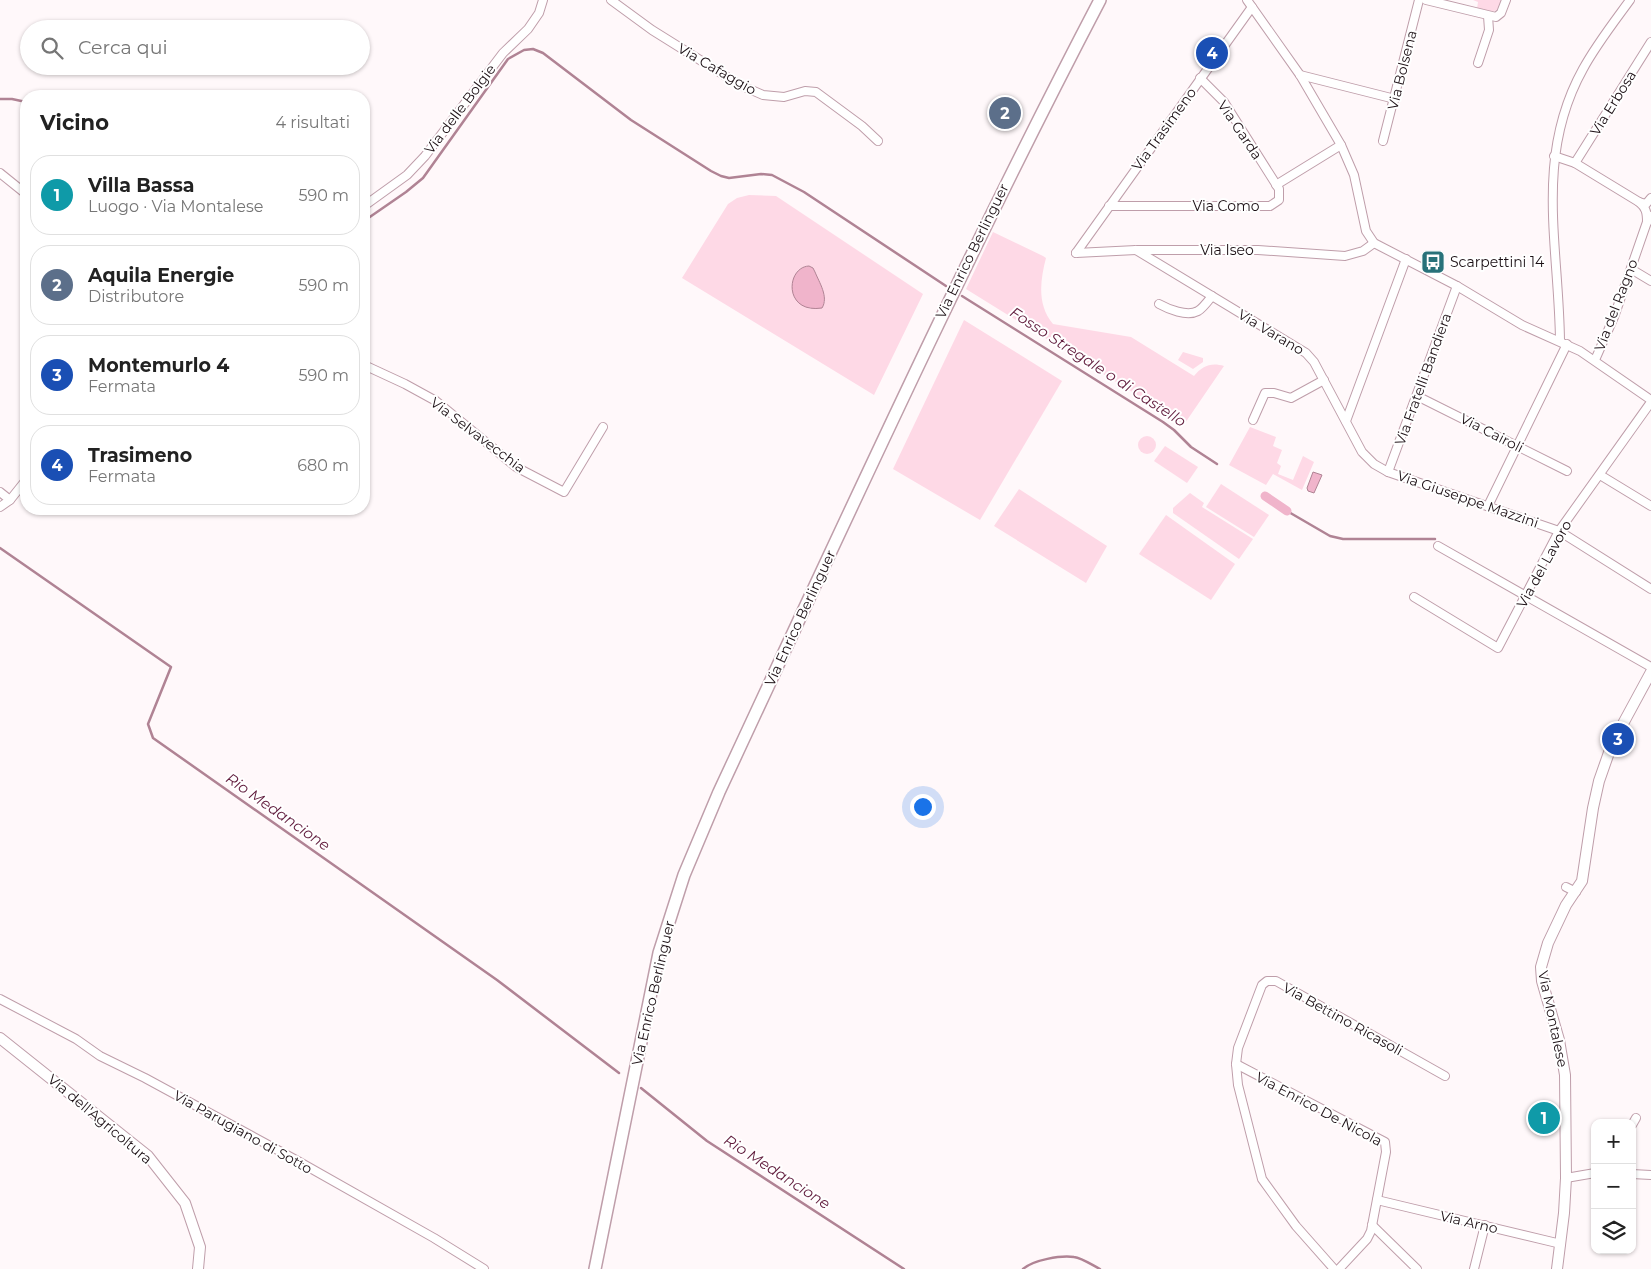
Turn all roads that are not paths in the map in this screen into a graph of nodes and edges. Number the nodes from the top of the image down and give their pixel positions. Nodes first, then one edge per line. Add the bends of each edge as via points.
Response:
1 (543, 0) edge
2 (612, 0) edge
3 (1100, 0) edge
4 (1247, 0) edge
5 (1419, 0) edge
6 (1426, 0) edge
7 (1506, 0) edge
8 (1630, 0) edge
9 (1252, 7) junction
10 (1488, 16) junction
11 (1651, 42) edge
12 (1478, 63) dead end
13 (1300, 75) junction
14 (1200, 78) junction
15 (1395, 99) junction
16 (878, 141) dead end
17 (1384, 141) dead end
18 (1342, 145) junction
19 (1554, 156) junction
20 (1575, 163) junction
21 (0, 173) edge
22 (1276, 185) junction
23 (20, 189) edge
24 (1651, 198) edge
25 (370, 202) edge
26 (1639, 202) junction
27 (1109, 206) junction
28 (1649, 219) edge
29 (1374, 243) junction
30 (1136, 250) junction
31 (1076, 252) joint
32 (1406, 259) junction
33 (1631, 269) junction
34 (1651, 281) edge
35 (1457, 286) junction
36 (1212, 296) junction
37 (1159, 304) dead end
38 (1563, 342) junction
39 (1595, 360) junction
40 (370, 369) edge
41 (1324, 380) junction
42 (1417, 396) junction
43 (1651, 401) edge
44 (1253, 420) dead end
45 (1346, 421) junction
46 (603, 427) dead end
47 (1518, 446) junction
48 (1568, 471) dead end
49 (1388, 472) junction
50 (1600, 475) junction
51 (20, 488) edge
52 (0, 492) edge
53 (10, 500) junction
54 (1488, 506) junction
55 (1651, 506) edge
56 (0, 507) edge
57 (1559, 531) junction
58 (1438, 546) dead end
59 (1651, 589) edge
60 (1414, 597) dead end
61 (1526, 597) junction
62 (1651, 667) edge
63 (1651, 672) edge
64 (1566, 887) dead end
65 (1576, 892) junction
66 (0, 999) edge
67 (0, 1038) edge
68 (1236, 1064) junction
69 (1445, 1076) dead end
70 (1591, 1174) edge
71 (1636, 1174) edge
72 (1651, 1175) edge
73 (1566, 1178) junction
74 (1377, 1200) junction
75 (1372, 1225) junction
76 (1485, 1226) junction
77 (1561, 1244) junction
78 (198, 1269) edge
79 (484, 1269) edge
80 (595, 1269) edge
81 (1334, 1269) edge
82 (1339, 1269) edge
83 (1417, 1269) edge
84 (1474, 1269) edge
85 (1557, 1269) edge

1 - 25 street, Via delle Bolgie via 528,29 503,53 425,156 407,175
2 - 16 street, Via Cafaggio via 652,30 740,85 763,95 784,97 805,91 816,92
3 - 80 main road, Via Enrico Berlinguer via 944,308 684,875 659,953
4 - 9 street
5 - 15 street, Via Bolsena
6 - 10 street
7 - 10 street via 1500,15
8 - 19 street via 1579,75 1561,123
9 - 13 street
9 - 14 street, Via Trasimeno
10 - 12 street via 1489,30
11 - 20 street, Via Erbosa
13 - 15 street
13 - 18 street
14 - 22 street, Via Garda via 1224,102
14 - 27 street, Via Trasimeno
15 - 17 street, Via Bolsena
18 - 22 street
18 - 29 street via 1354,176 1366,231
19 - 20 street
19 - 38 street via 1551,198
20 - 26 street
21 - 23 street
22 - 27 street, Via Como via 1280,196 1277,203 1270,206
24 - 26 street via 1646,204
26 - 28 street via 1646,208
27 - 31 street, Via Trasimeno
28 - 33 street, Via del Ragno
29 - 30 street, Via Iseo via 1363,251 1345,256 1258,250
29 - 32 street
30 - 31 street, Via Iseo
30 - 36 street, Via Varano
32 - 35 street
32 - 45 street
33 - 34 street
33 - 39 street, Via del Ragno
35 - 38 street via 1522,325
35 - 42 street, Via Fratelli Bandiera
36 - 37 street via 1194,312 1171,310
36 - 41 street, Via Varano via 1306,352
38 - 39 street
38 - 47 street
39 - 43 street
40 - 46 street, Via Selvavecchia via 436,401 516,467 564,492
41 - 44 street via 1291,398 1265,393
41 - 45 street, Via Varano
42 - 47 street, Via Cairoli
42 - 49 street, Via Fratelli Bandiera
43 - 50 street, Via del Lavoro
45 - 49 street, Via Varano via 1366,457
47 - 48 street, Via Cairoli
47 - 54 street
49 - 54 street, Via Giuseppe Mazzini
50 - 55 street
50 - 57 street, Via del Lavoro
51 - 53 street
52 - 53 street
53 - 56 street
54 - 57 street, Via Giuseppe Mazzini
57 - 59 street, Via Giuseppe Mazzini
57 - 61 street, Via del Lavoro
58 - 61 street
60 - 61 street, Via del Lavoro via 1498,648
61 - 62 street
63 - 65 street, Via Montalese via 1612,744 1593,808 1583,875
64 - 65 street
65 - 73 street, Via Montalese via 1548,943 1541,967 1563,1058
66 - 79 street, Via Parugiano di Sotto via 304,1165
67 - 78 street, Via dell'Agricoltura via 148,1156 185,1203 200,1247
68 - 69 street, Via Bettino Ricasoli via 1240,1040 1261,988 1273,980
68 - 74 street, Via Enrico De Nicola via 1385,1142
68 - 81 street via 1238,1085 1262,1179 1296,1226
70 - 73 street
71 - 72 street
73 - 77 street, Via Montalese
74 - 75 street, Via Enrico De Nicola
74 - 76 street, Via Arno
75 - 82 street, Via Enrico De Nicola via 1367,1239
75 - 83 street
76 - 77 street, Via Arno
76 - 84 street
77 - 85 street, Via Montalese

